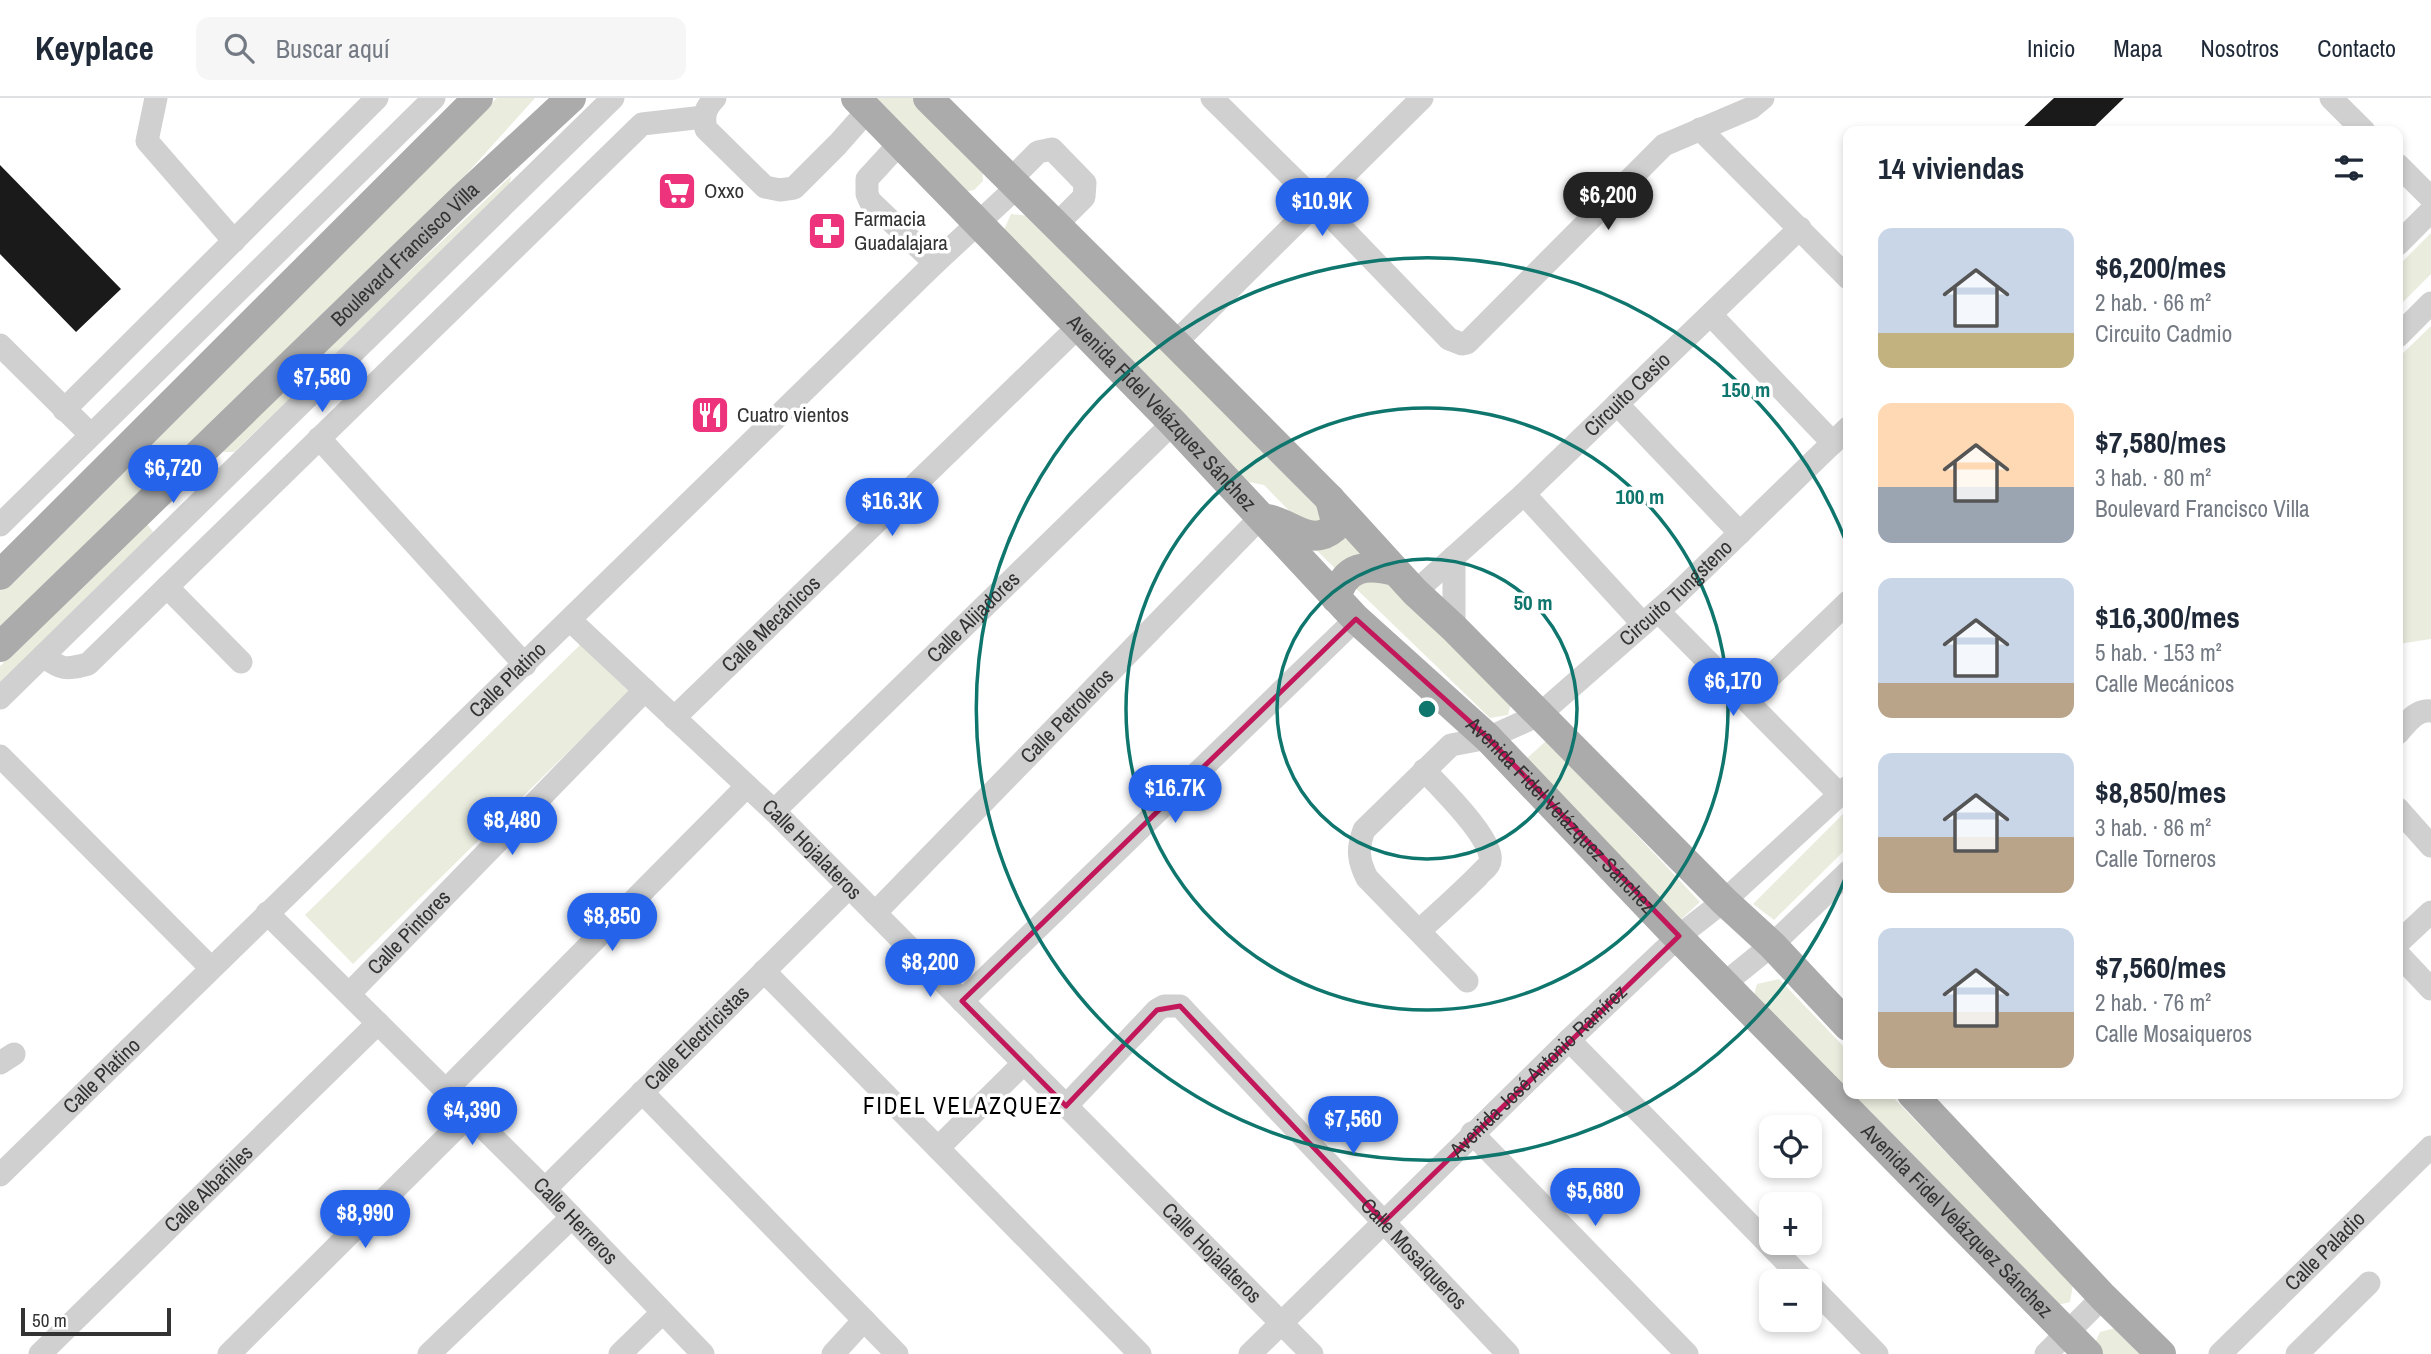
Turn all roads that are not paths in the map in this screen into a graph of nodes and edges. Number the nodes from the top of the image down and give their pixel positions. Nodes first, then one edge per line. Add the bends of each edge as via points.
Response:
1 (156, 98) edge
2 (377, 98) edge
3 (434, 98) edge
4 (478, 98) edge
5 (571, 98) edge
6 (613, 98) edge
7 (929, 98) edge
8 (1212, 98) edge
9 (1422, 98) edge
10 (1763, 98) edge
11 (2342, 102) edge
12 (862, 104) edge
13 (709, 108) edge
14 (2360, 126) edge
15 (1700, 129) junction
16 (900, 143) junction
17 (2403, 170) edge
18 (1014, 183) junction
19 (2431, 198) edge
20 (1316, 201) junction
21 (2431, 211) edge
22 (978, 223) junction
23 (1057, 224) junction
24 (1800, 228) junction
25 (2403, 239) edge
26 (234, 241) junction
27 (935, 263) junction
28 (1843, 273) edge
29 (2431, 303) edge
30 (1711, 314) junction
31 (1079, 326) junction
32 (2403, 331) edge
33 (1175, 343) junction
34 (0, 345) edge
35 (342, 364) junction
36 (369, 391) junction
37 (1617, 404) junction
38 (64, 410) junction
39 (1173, 424) junction
40 (91, 435) junction
41 (1841, 436) edge
42 (319, 438) junction
43 (176, 477) junction
44 (1524, 494) junction
45 (1330, 499) junction
46 (201, 502) junction
47 (1259, 518) junction
48 (0, 525) edge
49 (1740, 533) junction
50 (1454, 557) junction
51 (0, 575) edge
52 (1405, 581) junction
53 (167, 587) junction
54 (1336, 598) junction
55 (1843, 607) edge
56 (1651, 617) junction
57 (1356, 619) junction
58 (571, 621) junction
59 (1454, 628) junction
60 (0, 647) edge
61 (43, 656) junction
62 (241, 662) dead end
63 (525, 665) junction
64 (645, 690) junction
65 (0, 698) edge
66 (1746, 701) junction
67 (2431, 711) edge
68 (1539, 715) junction
69 (674, 718) junction
70 (2403, 727) edge
71 (1488, 738) junction
72 (0, 756) edge
73 (1424, 770) junction
74 (747, 786) junction
75 (1843, 790) edge
76 (1843, 792) edge
77 (774, 811) junction
78 (2403, 815) edge
79 (2431, 846) edge
80 (1843, 877) edge
81 (849, 887) junction
82 (1724, 901) junction
83 (2431, 912) edge
84 (267, 913) junction
85 (875, 913) junction
86 (1419, 931) junction
87 (1679, 936) junction
88 (2403, 938) edge
89 (1772, 945) junction
90 (2403, 959) edge
91 (211, 968) junction
92 (764, 971) junction
93 (1467, 981) dead end
94 (1725, 983) junction
95 (2431, 989) edge
96 (349, 994) junction
97 (962, 1001) junction
98 (1843, 1021) edge
99 (378, 1023) junction
100 (1569, 1040) junction
101 (1024, 1063) junction
102 (446, 1090) junction
103 (642, 1092) junction
104 (1917, 1099) edge
105 (1066, 1106) junction
106 (470, 1114) junction
107 (1472, 1133) junction
108 (2431, 1147) edge
109 (938, 1148) junction
110 (0, 1175) edge
111 (545, 1189) junction
112 (572, 1217) junction
113 (1384, 1222) junction
114 (1793, 1269) edge
115 (2370, 1283) dead end
116 (1822, 1297) edge
117 (2103, 1297) junction
118 (662, 1313) junction
119 (864, 1320) junction
120 (1282, 1323) junction
121 (2078, 1344) edge
122 (40, 1354) edge
123 (229, 1354) edge
124 (429, 1354) edge
125 (620, 1354) edge
126 (703, 1354) edge
127 (833, 1354) edge
128 (897, 1354) edge
129 (1140, 1354) edge
130 (1250, 1354) edge
131 (1312, 1354) edge
132 (1508, 1354) edge
133 (1687, 1354) edge
134 (1877, 1354) edge
135 (2046, 1354) edge
136 (2161, 1354) edge
137 (2220, 1354) edge
138 (2297, 1354) edge

1 - 26 street via 147,141
2 - 26 street
3 - 40 street
4 - 51 main road
5 - 43 main road, Boulevard Francisco Villa
6 - 35 street
7 - 18 main road
8 - 20 street
9 - 20 street
10 - 15 street via 1751,108
11 - 14 street
12 - 13 street via 793,188 780,190 765,187 706,129
12 - 16 main road, Avenida Fidel Velázquez Sánchez
13 - 36 street via 642,124
15 - 20 street via 1664,145 1467,342 1457,344
15 - 24 street
16 - 22 main road, Avenida Fidel Velázquez Sánchez
16 - 27 street via 867,179 867,194
17 - 19 street
18 - 22 street, Calle Platino
18 - 23 main road
18 - 23 street, Calle Platino via 1038,152 1052,149 1085,183 1086,191
20 - 33 street
21 - 25 street
22 - 27 street, Calle Platino
22 - 31 main road, Avenida Fidel Velázquez Sánchez
23 - 33 main road
24 - 28 street
24 - 30 street, Circuito Cesio
26 - 38 street
27 - 58 street, Calle Platino
29 - 32 street
30 - 37 street, Circuito Cesio
30 - 41 street
31 - 39 main road, Avenida Fidel Velázquez Sánchez
31 - 69 street, Calle Mecánicos
33 - 45 main road
34 - 38 street
35 - 36 street
35 - 46 street
36 - 42 street
37 - 44 street, Circuito Cesio
37 - 49 street
38 - 40 street
39 - 47 main road, Avenida Fidel Velázquez Sánchez
39 - 77 street, Calle Alijadores
40 - 48 street
41 - 49 street, Circuito Tungsteno
42 - 53 street
42 - 63 street
43 - 46 street
43 - 60 main road, Boulevard Francisco Villa
44 - 50 street, Circuito Cesio
44 - 56 street
45 - 47 main road via 1334,528 1318,537
45 - 52 main road
46 - 61 street
47 - 54 main road, Avenida Fidel Velázquez Sánchez
47 - 85 street, Calle Petroleros
49 - 56 street, Circuito Tungsteno
50 - 52 street, Circuito Cesio
50 - 59 street
52 - 54 main road via 1376,566 1357,570 1342,580
52 - 59 main road
53 - 61 street via 88,664 70,669
53 - 62 street
54 - 57 main road, Avenida Fidel Velázquez Sánchez
55 - 66 street
56 - 66 street
56 - 68 street, Circuito Tungsteno
57 - 71 main road, Avenida Fidel Velázquez Sánchez
57 - 97 street
58 - 63 street, Calle Platino
58 - 64 street, Calle Hojalateros
59 - 68 main road
61 - 65 street
63 - 84 street, Calle Platino
64 - 69 street, Calle Hojalateros
64 - 96 street, Calle Pintores
66 - 75 street
67 - 70 street via 2415,714
68 - 71 street, Circuito Tungsteno
68 - 82 main road
69 - 74 street, Calle Hojalateros
71 - 73 street, Circuito Tungsteno via 1451,746
71 - 87 main road, Avenida Fidel Velázquez Sánchez
72 - 91 street
73 - 86 street, Circuito Tungsteno via 1364,830 1358,846 1359,863 1367,878
73 - 86 street via 1475,828 1491,856 1468,886
74 - 77 street, Calle Hojalateros
74 - 102 street
76 - 82 street, Avenida José Antonio Ramírez
77 - 81 street, Calle Hojalateros
78 - 79 street
80 - 89 street
81 - 85 street, Calle Hojalateros
81 - 92 street, Calle Electricistas
82 - 87 street, Avenida José Antonio Ramírez
82 - 89 main road
83 - 88 street
84 - 91 street, Calle Platino
84 - 96 street, Calle Herreros
85 - 97 street, Calle Hojalateros
86 - 93 street, Circuito Tungsteno
87 - 94 main road, Avenida Fidel Velázquez Sánchez
87 - 100 street, Avenida José Antonio Ramírez
89 - 94 street
89 - 98 main road
90 - 95 street
91 - 110 street, Calle Platino
92 - 103 street, Calle Electricistas
92 - 109 street
94 - 121 main road, Avenida Fidel Velázquez Sánchez
96 - 99 street, Calle Herreros
97 - 101 street, Calle Hojalateros
99 - 102 street, Calle Herreros
99 - 122 street, Calle Albañiles
100 - 107 street, Avenida José Antonio Ramírez
100 - 114 street
101 - 105 street, Calle Hojalateros
101 - 109 street
102 - 106 street, Calle Herreros
103 - 111 street, Calle Electricistas
103 - 119 street
104 - 117 main road
105 - 113 street, Calle Mosaiqueros via 1157,1010 1180,1006
105 - 120 street, Calle Hojalateros
106 - 111 street, Calle Herreros
106 - 123 street
107 - 113 street, Avenida José Antonio Ramírez
107 - 133 street
108 - 137 street, Calle Paladio
109 - 129 street
111 - 112 street, Calle Herreros
112 - 118 street, Calle Herreros
112 - 124 street
113 - 120 street, Avenida José Antonio Ramírez
113 - 132 street, Calle Mosaiqueros
115 - 138 street
116 - 134 street
117 - 121 street
117 - 136 main road
118 - 125 street
118 - 126 street, Calle Herreros
119 - 127 street
119 - 128 street
120 - 130 street, Avenida José Antonio Ramírez
120 - 131 street, Calle Hojalateros
121 - 135 street

